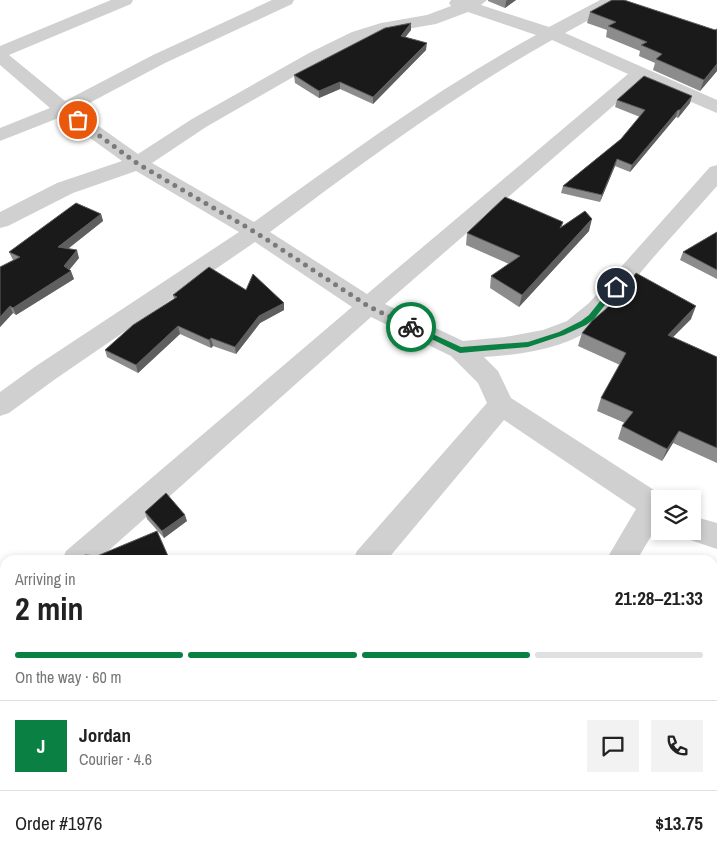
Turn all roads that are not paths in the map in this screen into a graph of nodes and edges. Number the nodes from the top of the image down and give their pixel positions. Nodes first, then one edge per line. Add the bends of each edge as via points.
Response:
1 (125, 0) edge
2 (286, 0) edge
3 (612, 0) edge
4 (466, 2) edge
5 (552, 34) junction
6 (0, 52) edge
7 (0, 56) edge
8 (639, 74) junction
9 (717, 107) edge
10 (63, 109) junction
11 (0, 135) edge
12 (138, 164) junction
13 (717, 170) edge
14 (0, 221) edge
15 (255, 232) junction
16 (368, 306) junction
17 (460, 350) junction
18 (501, 405) junction
19 (0, 406) edge
20 (651, 503) edge
21 (651, 516) edge
22 (701, 531) edge
23 (717, 536) edge
24 (83, 555) edge
25 (372, 555) edge
26 (624, 555) edge

1 - 6 street
2 - 10 street via 159,59
3 - 5 street
4 - 5 street
4 - 12 street via 430,20 381,28 358,36 315,57 199,123
5 - 8 street
5 - 15 street via 501,61 389,134
7 - 10 street
8 - 9 street
8 - 16 street
10 - 11 street
10 - 12 street
12 - 14 street via 65,188
12 - 15 street
13 - 17 street via 592,317 562,334 528,344
15 - 16 street
15 - 19 street
16 - 17 street
16 - 24 street
17 - 18 street via 489,378
18 - 20 street
18 - 25 street
21 - 26 street
22 - 23 street

